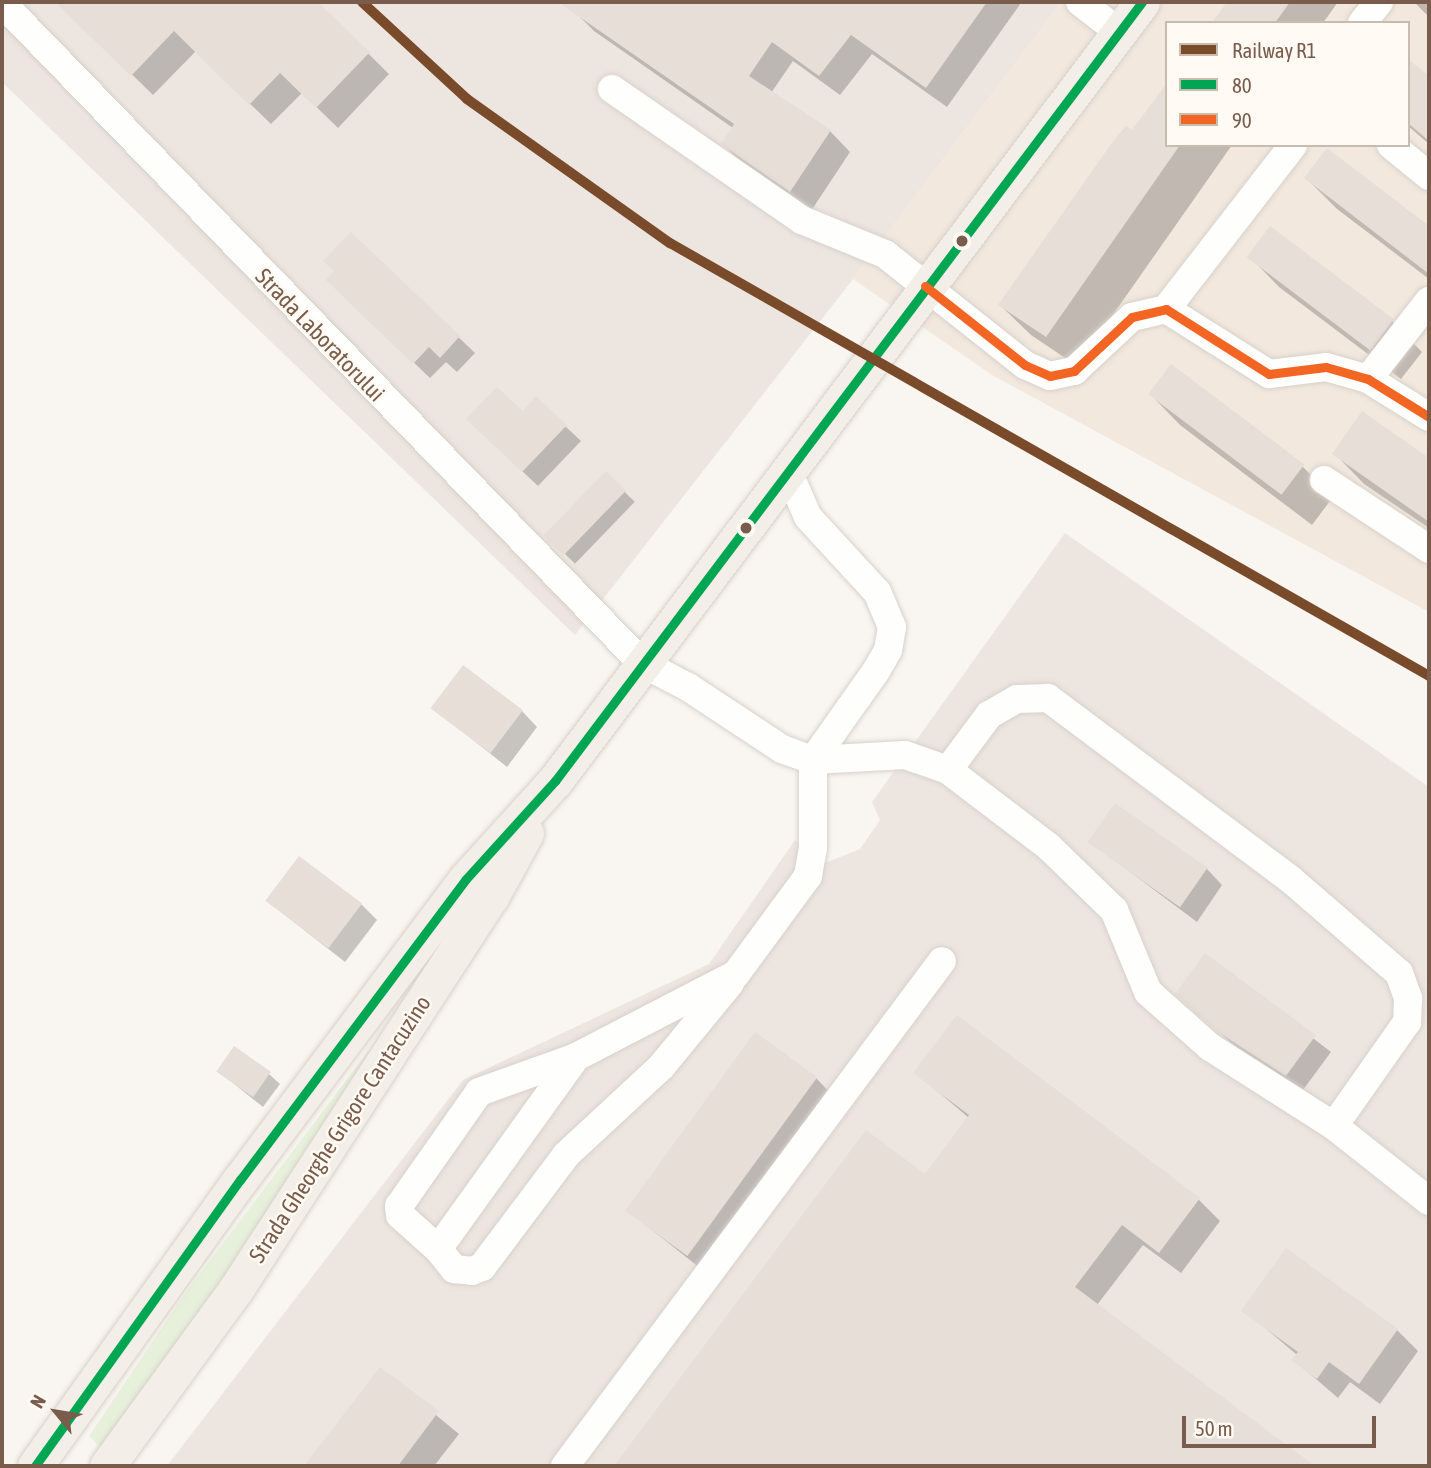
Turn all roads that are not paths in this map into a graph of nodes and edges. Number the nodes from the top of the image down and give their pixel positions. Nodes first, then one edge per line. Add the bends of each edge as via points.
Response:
1 (1080, 2) edge
2 (1142, 2) edge
3 (1379, 2) edge
4 (2, 3) edge
5 (1364, 21) edge
6 (1119, 32) junction
7 (612, 89) dead end
8 (1291, 147) edge
9 (1393, 147) edge
10 (1429, 176) edge
11 (925, 286) junction
12 (1429, 301) edge
13 (1166, 309) junction
14 (1368, 379) junction
15 (1429, 417) edge
16 (787, 469) junction
17 (1324, 480) dead end
18 (1429, 549) edge
19 (642, 663) junction
20 (813, 760) junction
21 (948, 770) junction
22 (555, 781) junction
23 (943, 961) dead end
24 (736, 974) junction
25 (576, 1057) junction
26 (1334, 1125) junction
27 (1429, 1201) edge
28 (438, 1249) junction
29 (34, 1466) edge
30 (107, 1466) edge
31 (565, 1466) edge

1 - 6 street
2 - 6 main road, Strada Gheorghe Grigore Cantacuzino
3 - 5 street
4 - 19 street, Strada Laboratorului
6 - 11 main road, Strada Gheorghe Grigore Cantacuzino
7 - 11 street via 802,220 868,244
8 - 13 street
9 - 10 street
11 - 13 street via 1025,365 1051,376 1074,371 1132,317
11 - 16 main road, Strada Gheorghe Grigore Cantacuzino
12 - 14 street
13 - 14 street via 1269,374 1281,376 1315,365
14 - 15 street
16 - 19 main road, Strada Gheorghe Grigore Cantacuzino
16 - 20 street via 808,517 877,593 892,627 883,660
17 - 18 street
19 - 20 street, Strada Laboratorului via 688,687 782,749
19 - 22 main road, Strada Gheorghe Grigore Cantacuzino
20 - 21 street via 905,755
20 - 24 street via 813,848 808,876
21 - 26 street via 1049,847 1114,910 1148,992 1210,1047
21 - 26 street via 989,715 1017,699 1048,698 1290,879 1399,973 1408,998 1407,1022
22 - 29 main road, Strada Gheorghe Grigore Cantacuzino via 466,879 240,1180
22 - 30 main road, Strada Gheorghe Grigore Cantacuzino via 491,897 236,1289
23 - 31 street
24 - 25 street
24 - 28 street via 662,1067 566,1155 482,1267 454,1269
25 - 28 street
25 - 28 street via 482,1090 400,1201 400,1215
26 - 27 street

